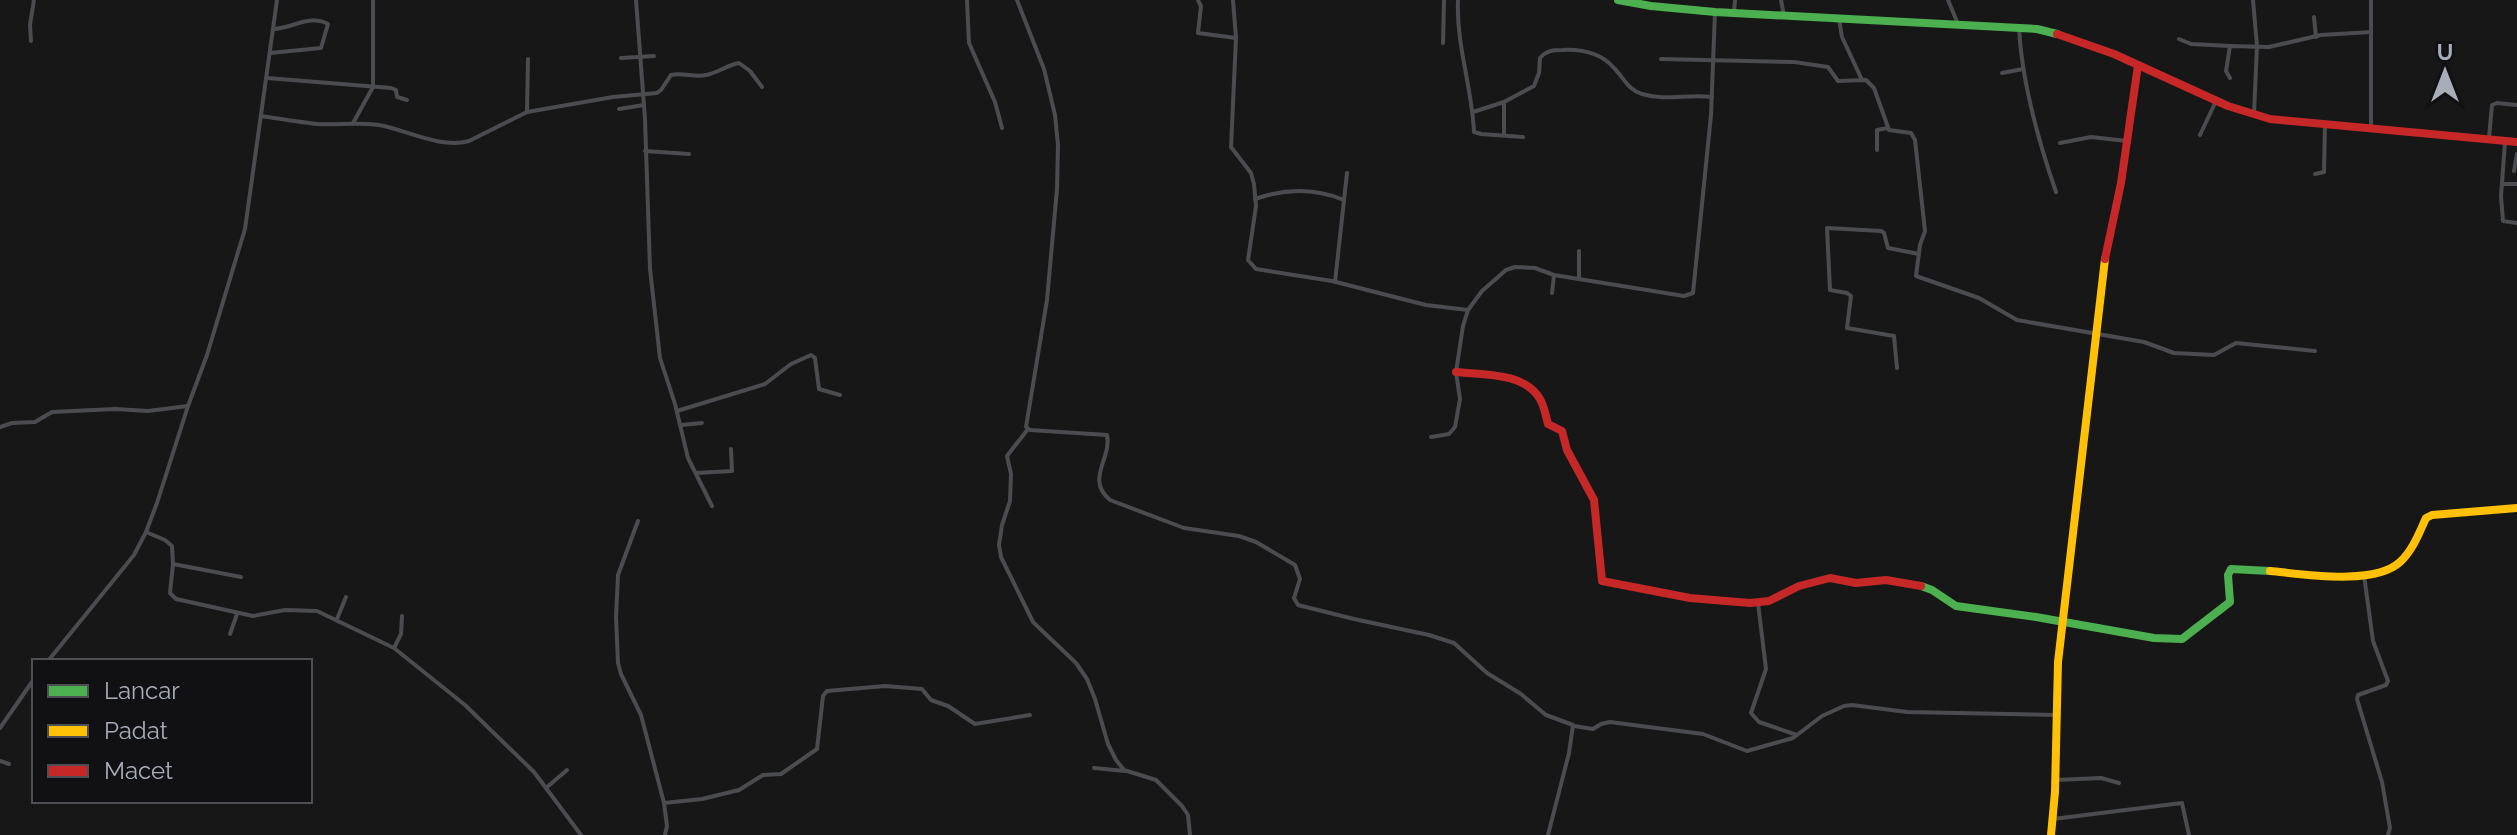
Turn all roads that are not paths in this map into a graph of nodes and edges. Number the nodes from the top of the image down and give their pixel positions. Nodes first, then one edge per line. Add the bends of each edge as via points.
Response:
1 (34, 0) edge
2 (277, 0) edge
3 (373, 0) edge
4 (636, 0) edge
5 (967, 0) edge
6 (1017, 0) edge
7 (1198, 0) edge
8 (1233, 0) edge
9 (1444, 0) edge
10 (1458, 0) edge
11 (1618, 0) edge
12 (1698, 0) edge
13 (1735, 0) edge
14 (1781, 0) edge
15 (1948, 0) edge
16 (2253, 0) edge
17 (2371, 0) edge
18 (1651, 3) edge
19 (1697, 10) junction
20 (1715, 12) junction
21 (1734, 13) junction
22 (1784, 16) junction
23 (2314, 17) dead end
24 (1839, 19) junction
25 (1958, 24) junction
26 (2019, 28) junction
27 (273, 29) junction
28 (2371, 32) junction
29 (2316, 37) junction
30 (1236, 38) junction
31 (2179, 39) dead end
32 (31, 41) dead end
33 (1443, 43) dead end
34 (2230, 46) junction
35 (2257, 46) junction
36 (270, 53) junction
37 (654, 56) dead end
38 (639, 57) junction
39 (621, 58) dead end
40 (1714, 58) junction
41 (528, 59) dead end
42 (1661, 59) dead end
43 (2138, 65) junction
44 (2023, 69) junction
45 (2002, 73) dead end
46 (267, 78) junction
47 (2230, 78) dead end
48 (1862, 80) junction
49 (373, 87) junction
50 (762, 87) dead end
51 (643, 94) junction
52 (1712, 97) junction
53 (407, 100) dead end
54 (2216, 101) junction
55 (1504, 102) junction
56 (644, 105) junction
57 (2517, 105) edge
58 (619, 109) dead end
59 (527, 112) junction
60 (1473, 112) junction
61 (261, 116) junction
62 (2254, 116) junction
63 (353, 123) junction
64 (2325, 124) junction
65 (1002, 128) dead end
66 (1888, 128) junction
67 (2371, 128) junction
68 (1504, 135) junction
69 (2200, 135) dead end
70 (1523, 137) dead end
71 (2489, 138) junction
72 (2506, 140) junction
73 (2127, 141) junction
74 (2517, 142) edge
75 (2060, 143) dead end
76 (1877, 150) dead end
77 (645, 151) junction
78 (689, 154) dead end
79 (2517, 154) edge
80 (2514, 171) dead end
81 (1347, 173) dead end
82 (2315, 174) dead end
83 (2502, 184) junction
84 (2517, 184) edge
85 (2056, 192) dead end
86 (1255, 199) junction
87 (1344, 200) junction
88 (2517, 223) edge
89 (1579, 251) dead end
90 (1919, 254) junction
91 (1554, 275) junction
92 (1579, 279) junction
93 (1335, 282) junction
94 (1552, 293) dead end
95 (1468, 310) junction
96 (2095, 333) junction
97 (2315, 351) dead end
98 (1897, 368) dead end
99 (1456, 372) junction
100 (840, 395) dead end
101 (188, 406) junction
102 (677, 411) junction
103 (702, 423) dead end
104 (681, 425) junction
105 (0, 427) edge
106 (1028, 429) junction
107 (1431, 437) dead end
108 (731, 449) dead end
109 (696, 473) junction
110 (712, 506) dead end
111 (2517, 508) edge
112 (638, 521) dead end
113 (146, 532) junction
114 (173, 564) junction
115 (2364, 575) junction
116 (241, 577) dead end
117 (346, 597) dead end
118 (1758, 603) junction
119 (237, 614) junction
120 (402, 616) dead end
121 (337, 619) junction
122 (2062, 621) junction
123 (230, 634) dead end
124 (394, 648) junction
125 (50, 659) edge
126 (32, 682) edge
127 (1030, 715) dead end
128 (2057, 715) junction
129 (1573, 725) junction
130 (0, 728) edge
131 (1798, 735) junction
132 (0, 761) edge
133 (9, 764) dead end
134 (1094, 768) dead end
135 (567, 770) dead end
136 (1128, 771) junction
137 (2056, 780) junction
138 (2119, 783) dead end
139 (546, 788) junction
140 (664, 803) junction
141 (2053, 819) junction
142 (581, 835) edge
143 (665, 835) edge
144 (1190, 835) edge
145 (1548, 835) edge
146 (2051, 835) edge
147 (2189, 835) edge
148 (2388, 835) edge

1 - 32 street
2 - 27 street
3 - 49 street
4 - 38 street
5 - 65 street via 969,43
6 - 106 street via 1044,69 1058,145 1047,300
7 - 30 street via 1198,33
8 - 30 street
9 - 33 street
10 - 60 street
11 - 18 main road
12 - 19 street
13 - 21 street
14 - 22 street
15 - 25 street
16 - 35 street
17 - 28 street
18 - 19 main road
19 - 20 main road
20 - 21 main road
20 - 40 street
21 - 22 main road
22 - 24 main road
23 - 29 street
24 - 25 main road
24 - 48 street
25 - 26 main road
26 - 43 main road via 2054,32
26 - 44 street
27 - 36 street
27 - 36 street via 302,21 328,24 320,49
28 - 29 street
28 - 67 street
29 - 35 street
30 - 86 street via 1231,147 1251,173
31 - 34 street
34 - 35 street
34 - 47 street
35 - 62 street
36 - 46 street
37 - 38 street
38 - 39 street
38 - 51 street
40 - 42 street
40 - 48 street via 1828,67 1838,81
40 - 52 street
41 - 59 street
43 - 54 main road
43 - 73 main road
44 - 45 street
44 - 85 street
46 - 49 street
46 - 61 street
48 - 66 street via 1874,88
49 - 53 street via 393,88 397,97
49 - 63 street
50 - 51 street via 743,64 735,63 706,75 671,75 661,90
51 - 56 street
51 - 59 street
52 - 55 street via 1640,94 1597,55 1551,50 1542,55 1536,83
52 - 92 street via 1693,293 1684,296
54 - 62 main road
54 - 69 street
55 - 60 street
55 - 68 street
56 - 58 street
56 - 77 street
57 - 71 street via 2492,105
59 - 63 street via 465,143
60 - 68 street via 1475,133
61 - 63 street
61 - 101 street via 245,229
62 - 64 main road
64 - 67 main road
64 - 82 street via 2324,172
66 - 76 street via 1877,130
66 - 90 street via 1911,133 1915,140 1925,231
67 - 71 main road
68 - 70 street
71 - 72 main road
72 - 74 main road
72 - 83 street
73 - 75 street via 2091,137
73 - 96 main road
77 - 78 street
77 - 102 street via 656,333
79 - 80 street
81 - 87 street
83 - 84 street
83 - 88 street via 2503,221
86 - 87 street via 1300,190
86 - 93 street via 1248,260 1256,269
87 - 93 street
89 - 92 street
90 - 96 street via 1916,276 1979,298 2012,319
90 - 98 street via 1888,248 1881,231 1827,228 1830,290 1851,296 1847,328 1894,336
91 - 92 street
91 - 94 street
91 - 95 street via 1535,268 1506,270
93 - 95 street
95 - 99 street
96 - 97 street via 2174,353 2214,355 2236,343
96 - 122 main road
99 - 107 street via 1460,399 1455,427 1449,434
99 - 118 main road via 1519,382 1540,399 1548,424 1562,431 1594,500 1603,582 1690,598
100 - 102 street via 819,389 811,355 765,384
101 - 105 street via 52,412 35,422
101 - 113 street
102 - 104 street
103 - 104 street
104 - 109 street
106 - 129 street via 1107,435 1099,486 1110,500 1184,528 1256,542 1295,565 1298,605 1454,643 1546,715
106 - 136 street via 1007,456 1010,501 1002,525 1001,557 1033,622 1087,679 1108,744
108 - 109 street via 732,471
109 - 110 street
111 - 115 main road via 2432,515 2402,561
112 - 140 street via 618,575 618,663 641,715
113 - 114 street via 169,542
113 - 125 street via 134,555
114 - 116 street
114 - 119 street via 171,597
115 - 122 main road via 2231,569 2230,602 2182,639
115 - 148 street via 2373,641 2388,681 2357,697 2382,782
117 - 121 street
118 - 122 main road via 1830,578 1856,583 1886,580 1932,590 1956,606
118 - 131 street via 1766,669 1751,713 1759,722
119 - 121 street via 301,609
119 - 123 street
120 - 124 street
121 - 124 street
122 - 128 main road
124 - 139 street via 468,708
126 - 130 street
127 - 140 street via 975,724 931,700 920,688 827,691 818,748 803,760 731,792
128 - 131 street via 1907,712 1852,705 1822,716
128 - 137 main road
129 - 131 street via 1593,729 1610,722 1703,734 1744,751
129 - 145 street
132 - 133 street
134 - 136 street
135 - 139 street
136 - 144 street via 1156,780 1182,806
137 - 138 street via 2101,778
137 - 141 main road
139 - 142 street
140 - 143 street
141 - 146 main road
141 - 147 street via 2182,803

